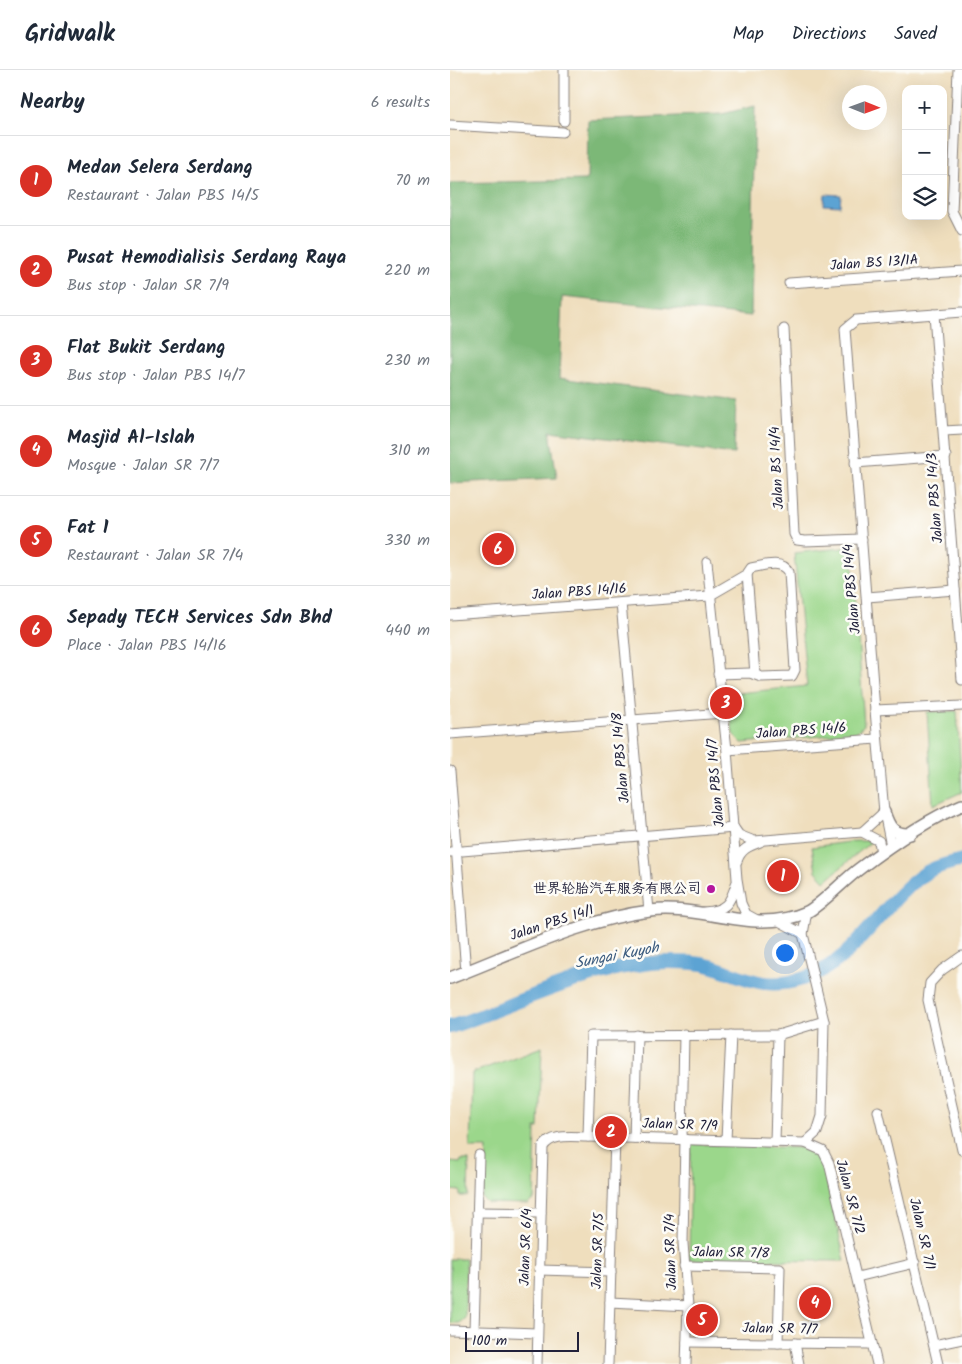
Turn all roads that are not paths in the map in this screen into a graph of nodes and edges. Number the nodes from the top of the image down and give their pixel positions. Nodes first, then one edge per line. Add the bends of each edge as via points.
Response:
1 (564, 70) edge
2 (958, 70) edge
3 (564, 121) dead end
4 (450, 125) edge
5 (563, 132) dead end
6 (962, 231) edge
7 (962, 270) edge
8 (789, 283) dead end
9 (962, 312) edge
10 (934, 314) junction
11 (784, 329) dead end
12 (962, 430) edge
13 (944, 431) junction
14 (946, 456) junction
15 (855, 463) junction
16 (862, 538) junction
17 (962, 538) edge
18 (952, 539) junction
19 (707, 562) dead end
20 (747, 574) junction
21 (956, 590) junction
22 (709, 596) junction
23 (867, 597) junction
24 (621, 602) junction
25 (450, 615) edge
26 (718, 674) junction
27 (755, 674) junction
28 (962, 680) edge
29 (962, 706) edge
30 (875, 710) junction
31 (723, 713) junction
32 (632, 720) junction
33 (450, 734) edge
34 (877, 739) junction
35 (727, 750) junction
36 (450, 771) edge
37 (962, 805) edge
38 (884, 812) junction
39 (734, 828) junction
40 (862, 832) junction
41 (910, 834) junction
42 (642, 836) junction
43 (760, 842) junction
44 (891, 846) junction
45 (453, 852) edge
46 (881, 853) junction
47 (736, 863) junction
48 (737, 879) junction
49 (649, 911) junction
50 (808, 911) junction
51 (702, 912) junction
52 (777, 920) junction
53 (760, 922) junction
54 (804, 937) junction
55 (962, 956) edge
56 (466, 972) junction
57 (450, 978) edge
58 (824, 1018) junction
59 (684, 1034) junction
60 (637, 1035) junction
61 (731, 1035) junction
62 (778, 1035) junction
63 (878, 1111) dead end
64 (588, 1137) junction
65 (554, 1138) joint
66 (615, 1138) junction
67 (634, 1138) junction
68 (684, 1139) junction
69 (726, 1140) junction
70 (775, 1142) junction
71 (805, 1144) junction
72 (962, 1150) edge
73 (479, 1155) dead end
74 (476, 1212) junction
75 (541, 1213) junction
76 (915, 1263) junction
77 (684, 1266) junction
78 (539, 1270) junction
79 (611, 1272) junction
80 (856, 1277) junction
81 (610, 1302) junction
82 (688, 1306) junction
83 (450, 1330) edge
84 (474, 1331) junction
85 (538, 1333) junction
86 (962, 1339) edge
87 (687, 1342) junction
88 (778, 1343) junction
89 (794, 1343) junction
90 (872, 1344) junction
91 (934, 1345) junction
92 (536, 1364) edge
93 (608, 1364) edge
94 (686, 1364) edge
95 (799, 1364) edge
96 (877, 1364) edge
97 (938, 1364) edge

1 - 3 street
2 - 6 street via 952,211
4 - 5 street
7 - 8 street, Jalan BS 13/1A
9 - 10 street
10 - 13 street, Jalan PBS 14/3
10 - 15 street, Jalan PBS 14/4 via 856,320 845,328
11 - 16 street, Jalan BS 14/4 via 794,534 797,540 804,541
12 - 13 street
13 - 14 street, Jalan PBS 14/3
14 - 15 street
14 - 18 street, Jalan PBS 14/3
15 - 16 street, Jalan PBS 14/4
16 - 23 street, Jalan PBS 14/4
17 - 18 street
18 - 21 street, Jalan PBS 14/3
19 - 22 street, Jalan PBS 14/7
20 - 22 street
20 - 27 street
20 - 27 street via 751,568 781,564 789,572 795,670 792,676 785,677
21 - 23 street
21 - 28 street, Jalan PBS 14/3
22 - 24 street, Jalan PBS 14/16
22 - 26 street, Jalan PBS 14/7
23 - 30 street, Jalan PBS 14/4
24 - 25 street, Jalan PBS 14/16
24 - 32 street, Jalan PBS 14/8
26 - 27 street
26 - 31 street, Jalan PBS 14/7
29 - 30 street
30 - 34 street, Jalan PBS 14/4
31 - 32 street
31 - 35 street, Jalan PBS 14/7
32 - 33 street
32 - 42 street, Jalan PBS 14/8
34 - 35 street, Jalan PBS 14/6
34 - 38 street, Jalan PBS 14/4
35 - 39 street, Jalan PBS 14/7
36 - 45 street
37 - 41 street, Jalan PBS 14/1
38 - 40 street
38 - 41 street via 889,827 896,833
38 - 44 street, Jalan PBS 14/4
39 - 42 street
39 - 43 street via 739,835
39 - 47 street, Jalan PBS 14/7
40 - 43 street
40 - 46 street via 879,841
41 - 44 street, Jalan PBS 14/1
42 - 45 street
42 - 49 street, Jalan PBS 14/8
43 - 47 street via 740,853
44 - 46 street, Jalan PBS 14/1
45 - 56 street
46 - 50 street, Jalan PBS 14/1
47 - 48 street, Jalan PBS 14/7
48 - 51 street, Jalan PBS 14/7 via 732,900 724,907
48 - 53 street, Jalan PBS 14/7 via 746,914
49 - 51 street, Jalan PBS 14/1
49 - 56 street, Jalan PBS 14/1 via 549,938
50 - 52 street, Jalan PBS 14/1
50 - 54 street
51 - 53 street, Jalan PBS 14/1 via 739,921
52 - 53 street, Jalan PBS 14/1
52 - 54 street
54 - 58 street
55 - 72 street via 930,983 928,1000
56 - 57 street, Jalan PBS 14/1
58 - 62 street
58 - 71 street via 822,1116 817,1132
59 - 60 street
59 - 61 street
59 - 68 street, Jalan SR 7/4
60 - 64 street via 591,1036
60 - 67 street
61 - 62 street
61 - 69 street
62 - 70 street
63 - 76 street, Jalan SR 7/1
64 - 65 street, Jalan SR 7/9
64 - 66 street, Jalan SR 7/9
65 - 75 street, Jalan SR 6/4 via 543,1147
66 - 67 street, Jalan SR 7/9
66 - 79 street, Jalan SR 7/5
67 - 68 street, Jalan SR 7/9
68 - 69 street, Jalan SR 7/9
68 - 77 street, Jalan SR 7/4
69 - 70 street, Jalan SR 7/9
70 - 71 street, Jalan SR 7/9
71 - 80 street, Jalan SR 7/2 via 823,1151 829,1163
73 - 74 street
74 - 75 street
74 - 84 street
75 - 78 street, Jalan SR 6/4
76 - 80 street
76 - 91 street, Jalan SR 7/1
77 - 82 street, Jalan SR 7/4
77 - 88 street, Jalan SR 7/8 via 779,1267
78 - 79 street
78 - 85 street, Jalan SR 6/4
79 - 81 street, Jalan SR 7/5
80 - 90 street, Jalan SR 7/2
81 - 82 street
81 - 93 street, Jalan SR 7/5
82 - 87 street, Jalan SR 7/4
83 - 84 street
84 - 85 street
85 - 92 street, Jalan SR 6/4
86 - 91 street
87 - 88 street, Jalan SR 7/7
87 - 94 street, Jalan SR 7/4
88 - 89 street, Jalan SR 7/7
89 - 90 street, Jalan SR 7/7
89 - 95 street
90 - 96 street, Jalan SR 7/2
91 - 97 street, Jalan SR 7/1

